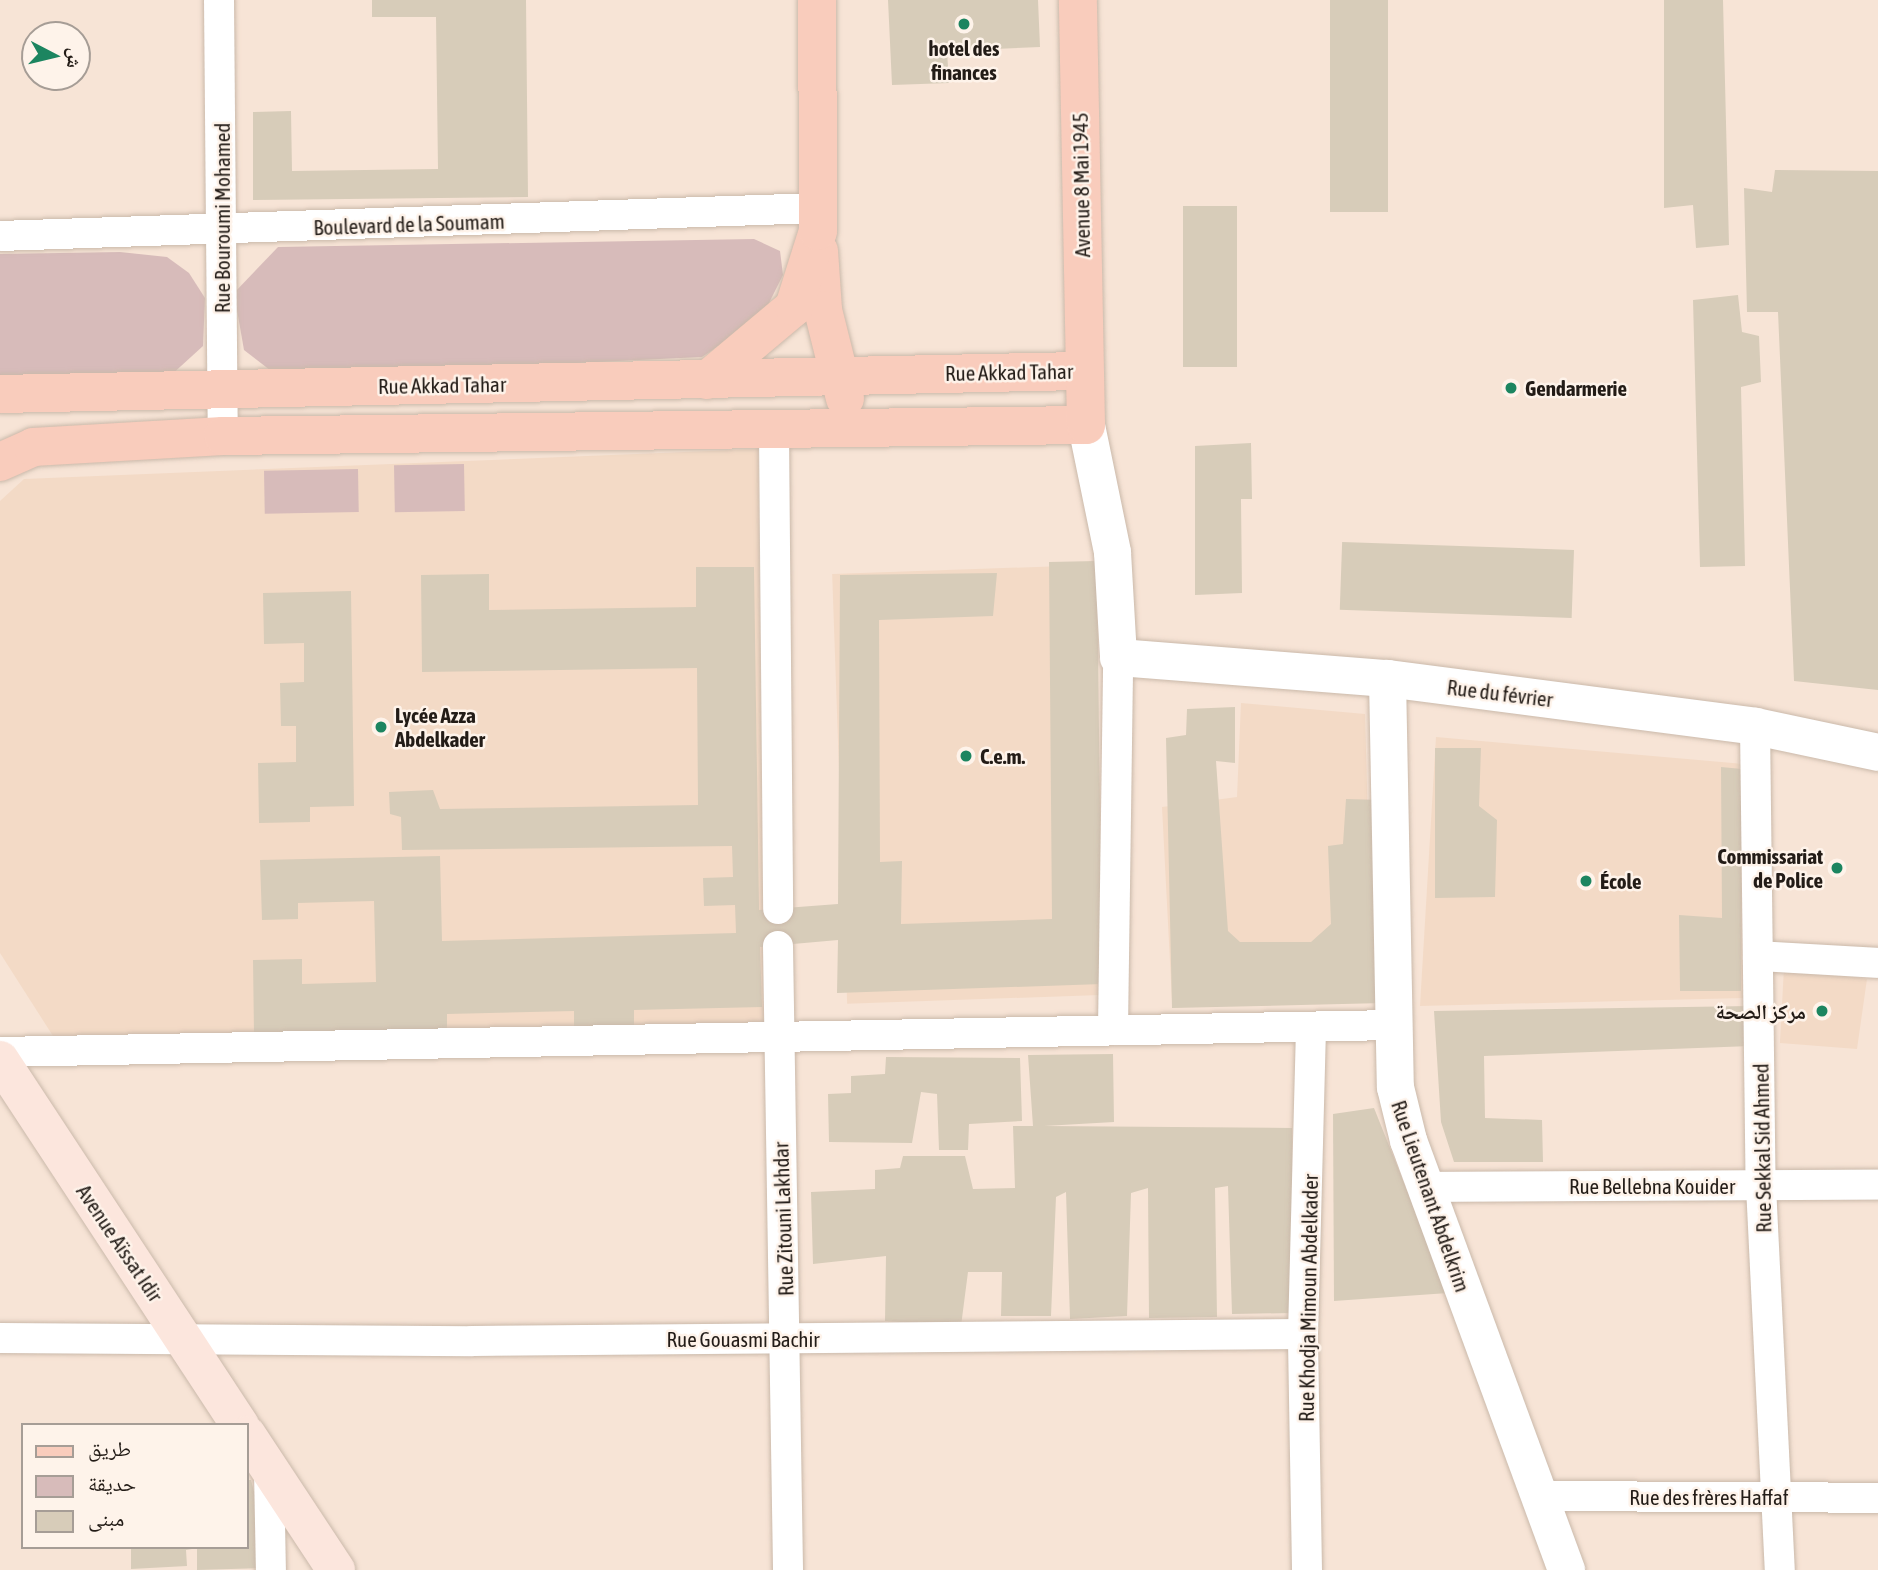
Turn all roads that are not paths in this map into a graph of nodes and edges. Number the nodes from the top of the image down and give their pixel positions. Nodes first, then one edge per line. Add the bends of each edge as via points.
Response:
1 (219, 0) edge
2 (817, 0) edge
3 (1078, 0) edge
4 (818, 220) junction
5 (223, 231) junction
6 (0, 236) edge
7 (794, 307) junction
8 (1084, 371) junction
9 (837, 375) junction
10 (707, 380) junction
11 (774, 380) junction
12 (222, 389) junction
13 (0, 394) edge
14 (1086, 425) junction
15 (858, 426) junction
16 (774, 432) junction
17 (223, 436) junction
18 (0, 462) edge
19 (1118, 657) junction
20 (1387, 678) junction
21 (1755, 726) junction
22 (1878, 752) edge
23 (778, 909) dead end
24 (778, 946) dead end
25 (1758, 956) junction
26 (1878, 964) edge
27 (1391, 1025) junction
28 (1311, 1027) junction
29 (1113, 1030) junction
30 (776, 1037) junction
31 (0, 1052) edge
32 (0, 1060) edge
33 (1878, 1185) edge
34 (1762, 1186) junction
35 (1425, 1187) junction
36 (1303, 1334) junction
37 (0, 1338) edge
38 (183, 1338) junction
39 (787, 1339) junction
40 (239, 1423) edge
41 (248, 1437) edge
42 (270, 1470) junction
43 (1539, 1496) junction
44 (1776, 1497) junction
45 (1878, 1498) edge
46 (271, 1570) edge
47 (336, 1570) edge
48 (788, 1570) edge
49 (1307, 1570) edge
50 (1566, 1570) edge
51 (1780, 1570) edge

1 - 5 street, Rue Bouroumi Mohamed
2 - 4 main road
3 - 8 main road, Avenue 8 Mai 1945
4 - 5 street, Boulevard de la Soumam
4 - 7 main road
4 - 9 main road via 823,310
5 - 6 street, Boulevard de la Soumam
5 - 12 street, Rue Bouroumi Mohamed
7 - 10 main road
7 - 11 main road
8 - 9 main road, Rue Akkad Tahar
8 - 14 main road, Rue Akkad Tahar
9 - 11 main road, Rue Akkad Tahar
9 - 15 main road
10 - 11 main road, Rue Akkad Tahar
10 - 12 main road, Rue Akkad Tahar
11 - 16 main road
12 - 13 main road, Rue Akkad Tahar
12 - 17 street, Rue Bouroumi Mohamed
14 - 15 main road
14 - 19 street via 1112,552
15 - 16 main road
16 - 17 main road
16 - 23 street
17 - 18 main road via 33,447
19 - 20 street, Rue du février
19 - 29 street
20 - 21 street, Rue du février
20 - 27 street, Rue Lieutenant Abdelkrim
21 - 22 street, Rue du février
21 - 25 street, Rue Sekkal Sid Ahmed
24 - 30 street, Rue Zitouni Lakhdar
25 - 26 street
25 - 34 street, Rue Sekkal Sid Ahmed
27 - 28 street
27 - 35 street, Rue Lieutenant Abdelkrim via 1395,1087
28 - 29 street
28 - 36 street, Rue Khodja Mimoun Abdelkader
29 - 30 street
30 - 31 street
30 - 39 street, Rue Zitouni Lakhdar
32 - 38 main road, Avenue Aïssat Idir
33 - 34 street, Rue Bellebna Kouider
34 - 35 street, Rue Bellebna Kouider
34 - 44 street, Rue Sekkal Sid Ahmed
35 - 43 street, Rue Lieutenant Abdelkrim
36 - 39 street, Rue Gouasmi Bachir
36 - 49 street, Rue Khodja Mimoun Abdelkader
37 - 38 street, Rue Gouasmi Bachir
38 - 39 street, Rue Gouasmi Bachir
38 - 40 main road, Avenue Aïssat Idir
39 - 48 street, Rue Zitouni Lakhdar
41 - 42 main road
42 - 46 street
42 - 47 main road
43 - 44 street, Rue des frères Haffaf
43 - 50 street, Rue Lieutenant Abdelkrim
44 - 45 street, Rue des frères Haffaf
44 - 51 street, Rue Sekkal Sid Ahmed

